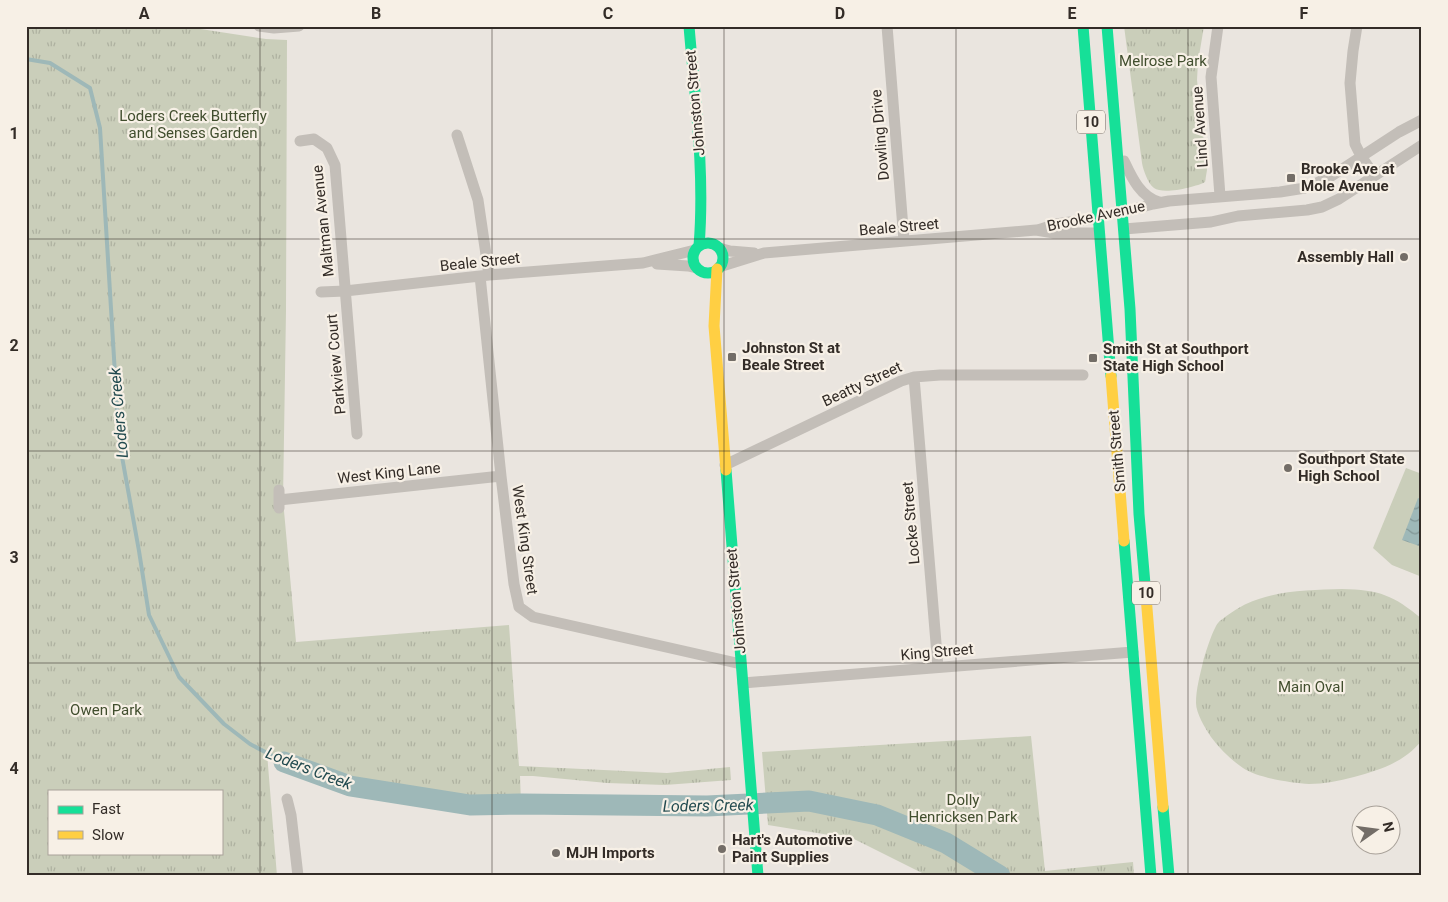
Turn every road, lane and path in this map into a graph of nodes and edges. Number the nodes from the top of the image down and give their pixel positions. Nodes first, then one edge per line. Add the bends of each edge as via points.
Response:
1 (259, 26) edge
2 (299, 26) edge
3 (689, 26) edge
4 (887, 26) edge
5 (1083, 26) edge
6 (1107, 26) edge
7 (1218, 26) edge
8 (1357, 26) edge
9 (1422, 120) edge
10 (457, 135) dead end
11 (300, 141) dead end
12 (1422, 145) edge
13 (1118, 148) junction
14 (1361, 156) junction
15 (1374, 175) junction
16 (701, 179) junction
17 (1220, 196) junction
18 (1159, 202) junction
19 (1123, 212) junction
20 (1098, 218) junction
21 (1124, 229) junction
22 (1036, 230) junction
23 (1099, 233) junction
24 (904, 242) junction
25 (716, 246) junction
26 (697, 248) junction
27 (764, 253) junction
28 (643, 263) junction
29 (718, 268) junction
30 (698, 269) junction
31 (484, 276) junction
32 (345, 291) junction
33 (321, 292) dead end
34 (714, 326) junction
35 (1083, 376) dead end
36 (914, 377) junction
37 (357, 434) dead end
38 (725, 465) junction
39 (501, 476) junction
40 (279, 499) dead end
41 (1133, 652) junction
42 (742, 664) junction
43 (938, 667) junction
44 (743, 683) junction
45 (287, 799) dead end
46 (298, 876) edge
47 (758, 876) edge
48 (1151, 876) edge
49 (1169, 876) edge

1 - 2 street
3 - 16 main road, Johnston Street
4 - 24 street, Dowling Drive
5 - 20 main road, Smith Street / 10
6 - 13 main road, Smith Street / 10
7 - 17 street, Lind Avenue via 1211,77
8 - 14 street via 1350,83 1355,144
9 - 14 street, Brooke Avenue
10 - 31 street, West King Street via 478,200
11 - 32 street, Maltman Avenue via 314,139 327,148 335,165
12 - 15 street, Brooke Avenue
13 - 18 street via 1139,188
13 - 19 main road, Smith Street / 10
14 - 15 street
14 - 17 street, Brooke Avenue via 1330,177 1305,188
15 - 21 street, Brooke Avenue via 1339,199 1316,208 1211,222
16 - 25 main road, Johnston Street
16 - 26 main road, Johnston Street
17 - 18 street, Brooke Avenue
18 - 19 street, Brooke Avenue
19 - 20 main road, Brooke Avenue
19 - 21 main road, Smith Street / 10
20 - 22 street, Brooke Avenue
20 - 23 main road, Smith Street / 10
21 - 23 main road, Brooke Avenue
21 - 49 main road, Smith Street / 10 via 1140,514
22 - 23 street, Brooke Avenue
22 - 24 street, Beale Street
23 - 41 main road, Smith Street / 10
24 - 27 street, Beale Street
25 - 26 main road via 706,243
25 - 27 street, Beale Street via 730,251
25 - 29 main road via 722,256
26 - 28 street, Beale Street
26 - 30 main road via 693,259
27 - 29 street, Beale Street
28 - 30 street, Beale Street
28 - 31 street, Beale Street
29 - 30 main road via 708,272
29 - 34 main road, Johnston Street via 714,288
30 - 34 main road, Johnston Street via 708,295
31 - 32 street, Beale Street
31 - 39 street, West King Street
32 - 33 street, Beale Street
32 - 37 street, Parkview Court
34 - 38 main road, Johnston Street
35 - 36 street, Beatty Street
36 - 38 street, Beatty Street
36 - 43 street, Locke Street
38 - 42 main road, Johnston Street
39 - 40 street, West King Lane
39 - 42 street, West King Street via 519,607 533,617
41 - 43 street, King Street
41 - 48 main road, Smith Street / 10
42 - 44 main road, Johnston Street
43 - 44 street, King Street
44 - 47 main road, Johnston Street
45 - 46 street

